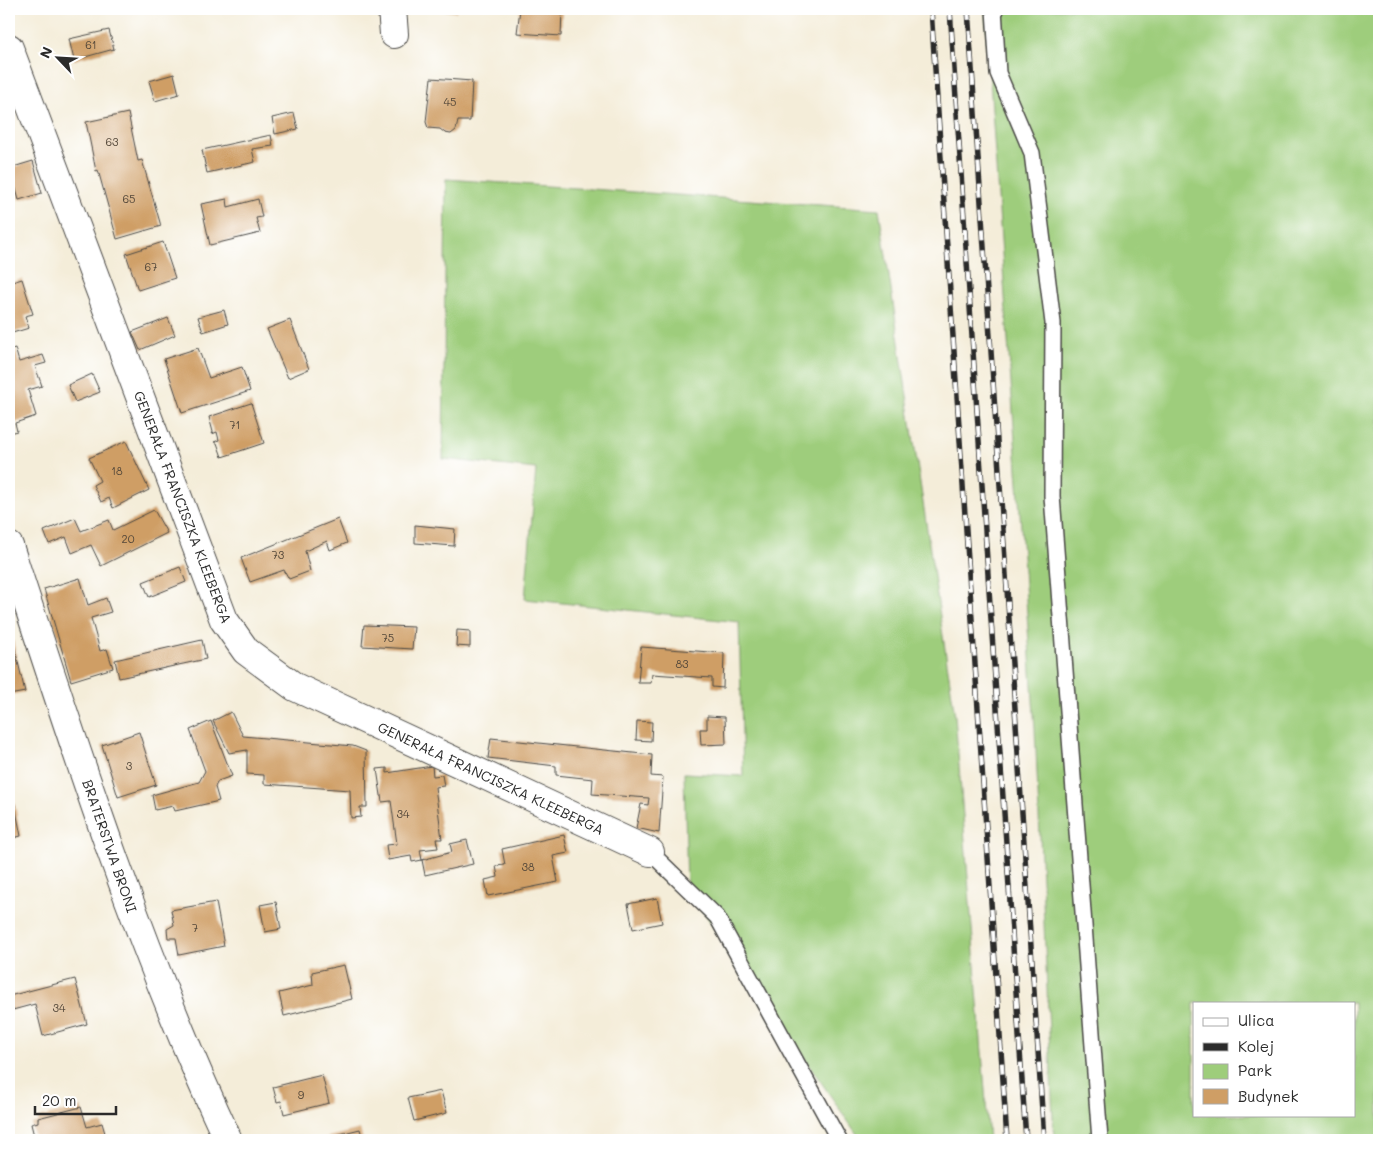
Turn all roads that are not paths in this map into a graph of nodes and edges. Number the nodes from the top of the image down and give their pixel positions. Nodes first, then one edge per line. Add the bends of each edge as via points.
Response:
1 (994, 9) edge
2 (9, 48) edge
3 (9, 546) edge
4 (650, 852) joint
5 (228, 1140) edge
6 (839, 1140) edge
7 (1100, 1140) edge

1 - 7 lane via 998,73 1032,153 1053,322 1052,496
2 - 4 street, GENERAŁA FRANCISZKA KLEEBERGA via 224,620 246,651 295,687
3 - 5 street, BRATERSTWA BRONI via 138,926
4 - 6 lane via 717,917

